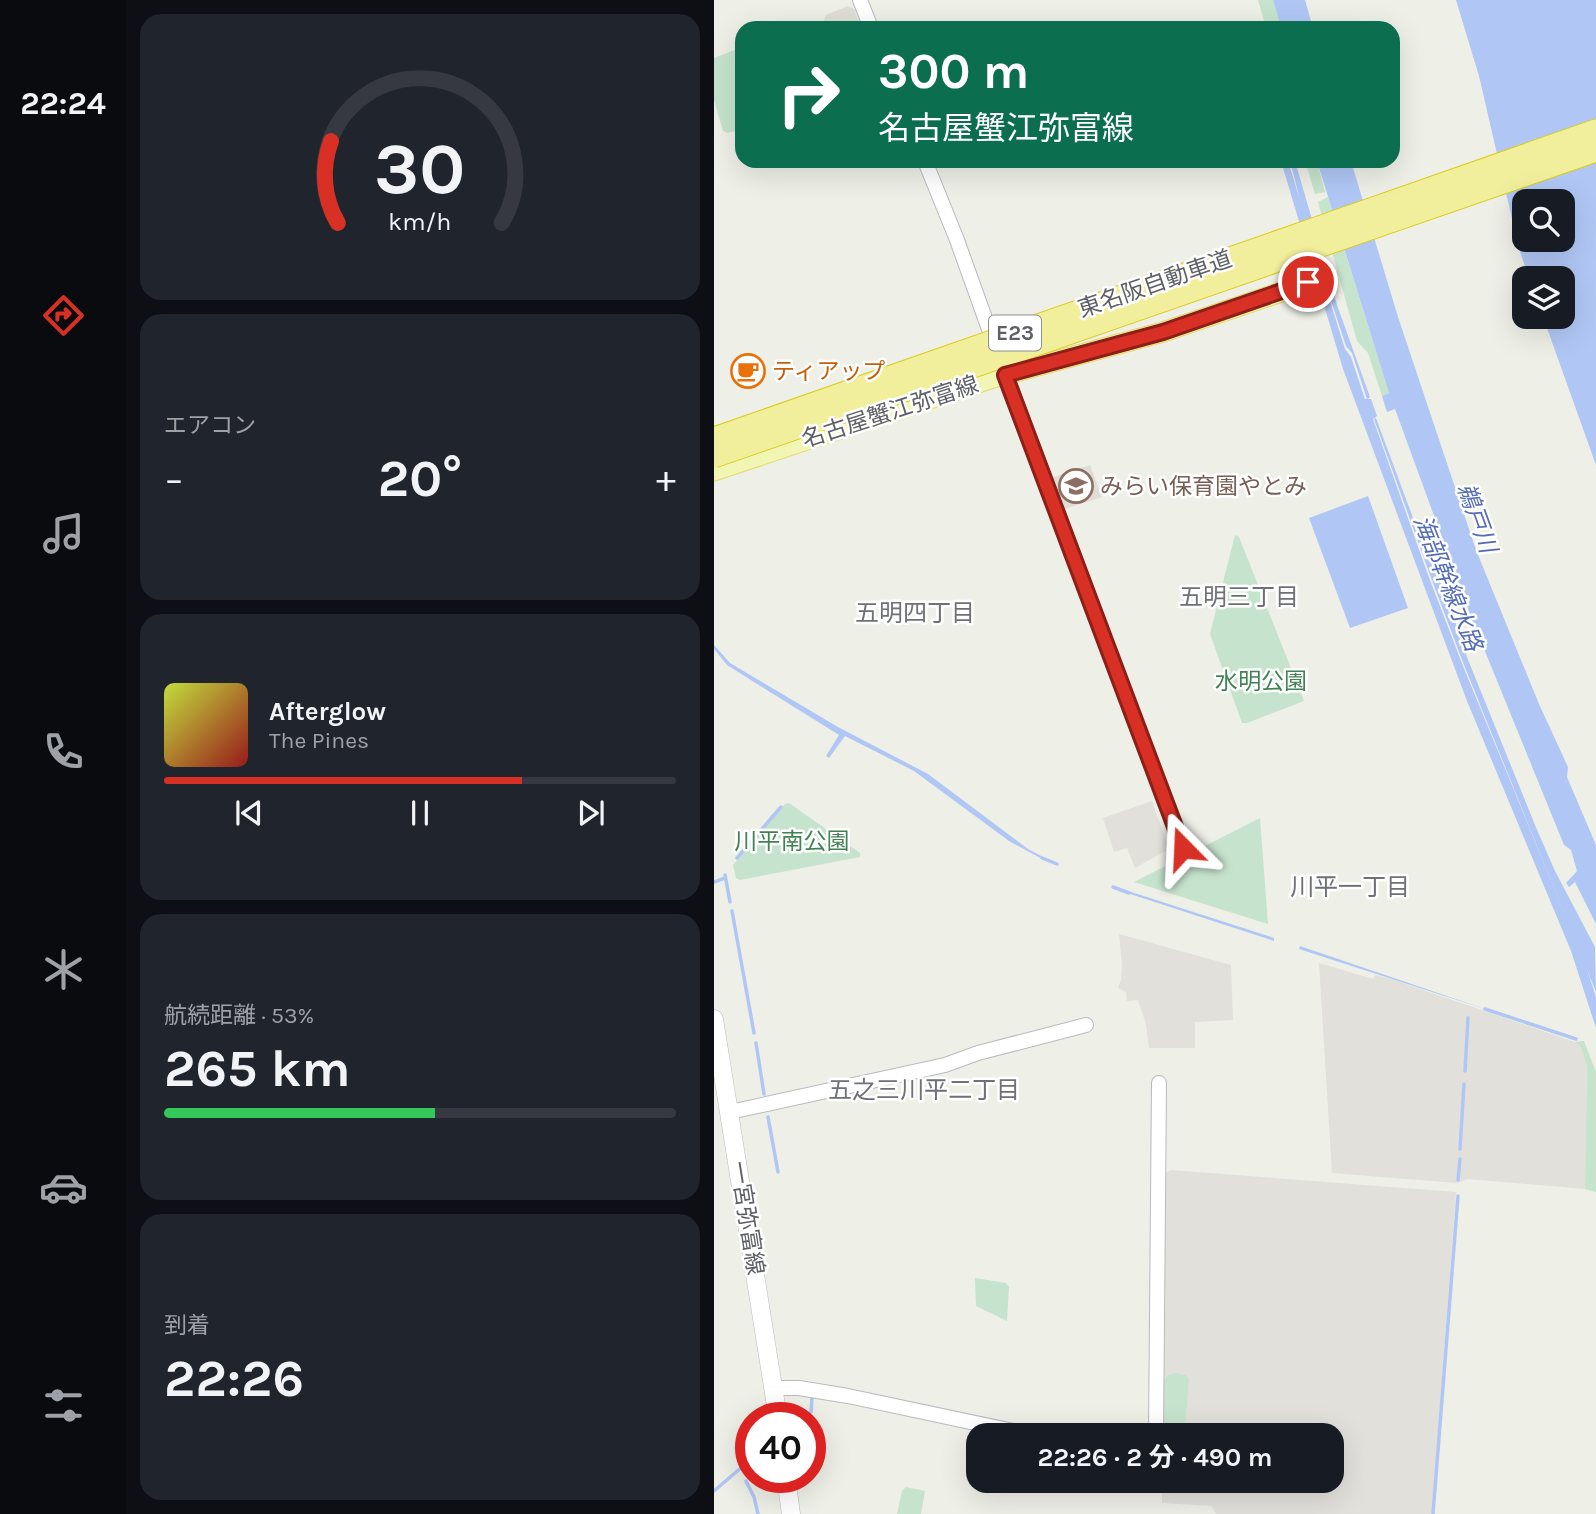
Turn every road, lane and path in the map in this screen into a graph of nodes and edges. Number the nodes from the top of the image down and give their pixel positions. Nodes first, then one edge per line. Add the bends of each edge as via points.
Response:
1 (860, 0) edge
2 (868, 21) edge
3 (1596, 130) edge
4 (1596, 151) edge
5 (928, 168) edge
6 (1308, 282) dead end
7 (1005, 375) junction
8 (714, 438) edge
9 (714, 457) edge
10 (714, 471) edge
11 (1183, 848) dead end
12 (714, 1018) edge
13 (1086, 1026) dead end
14 (1159, 1083) dead end
15 (730, 1112) junction
16 (774, 1388) junction
17 (776, 1402) edge
18 (975, 1423) edge
19 (1156, 1423) edge
20 (788, 1493) edge
21 (791, 1514) edge

1 - 2 street
3 - 8 highway, 東名阪自動車道 / E23, bridge
4 - 9 highway, 東名阪自動車道 / E23, bridge
5 - 7 street
6 - 7 main road, 名古屋蟹江弥富線 via 1163,332
7 - 10 main road, 名古屋蟹江弥富線
7 - 11 street
12 - 15 main road, 一宮弥富線
13 - 15 street via 945,1065
14 - 19 street
15 - 16 main road, 一宮弥富線
16 - 17 main road, 一宮弥富線
16 - 18 street via 848,1396
20 - 21 main road

